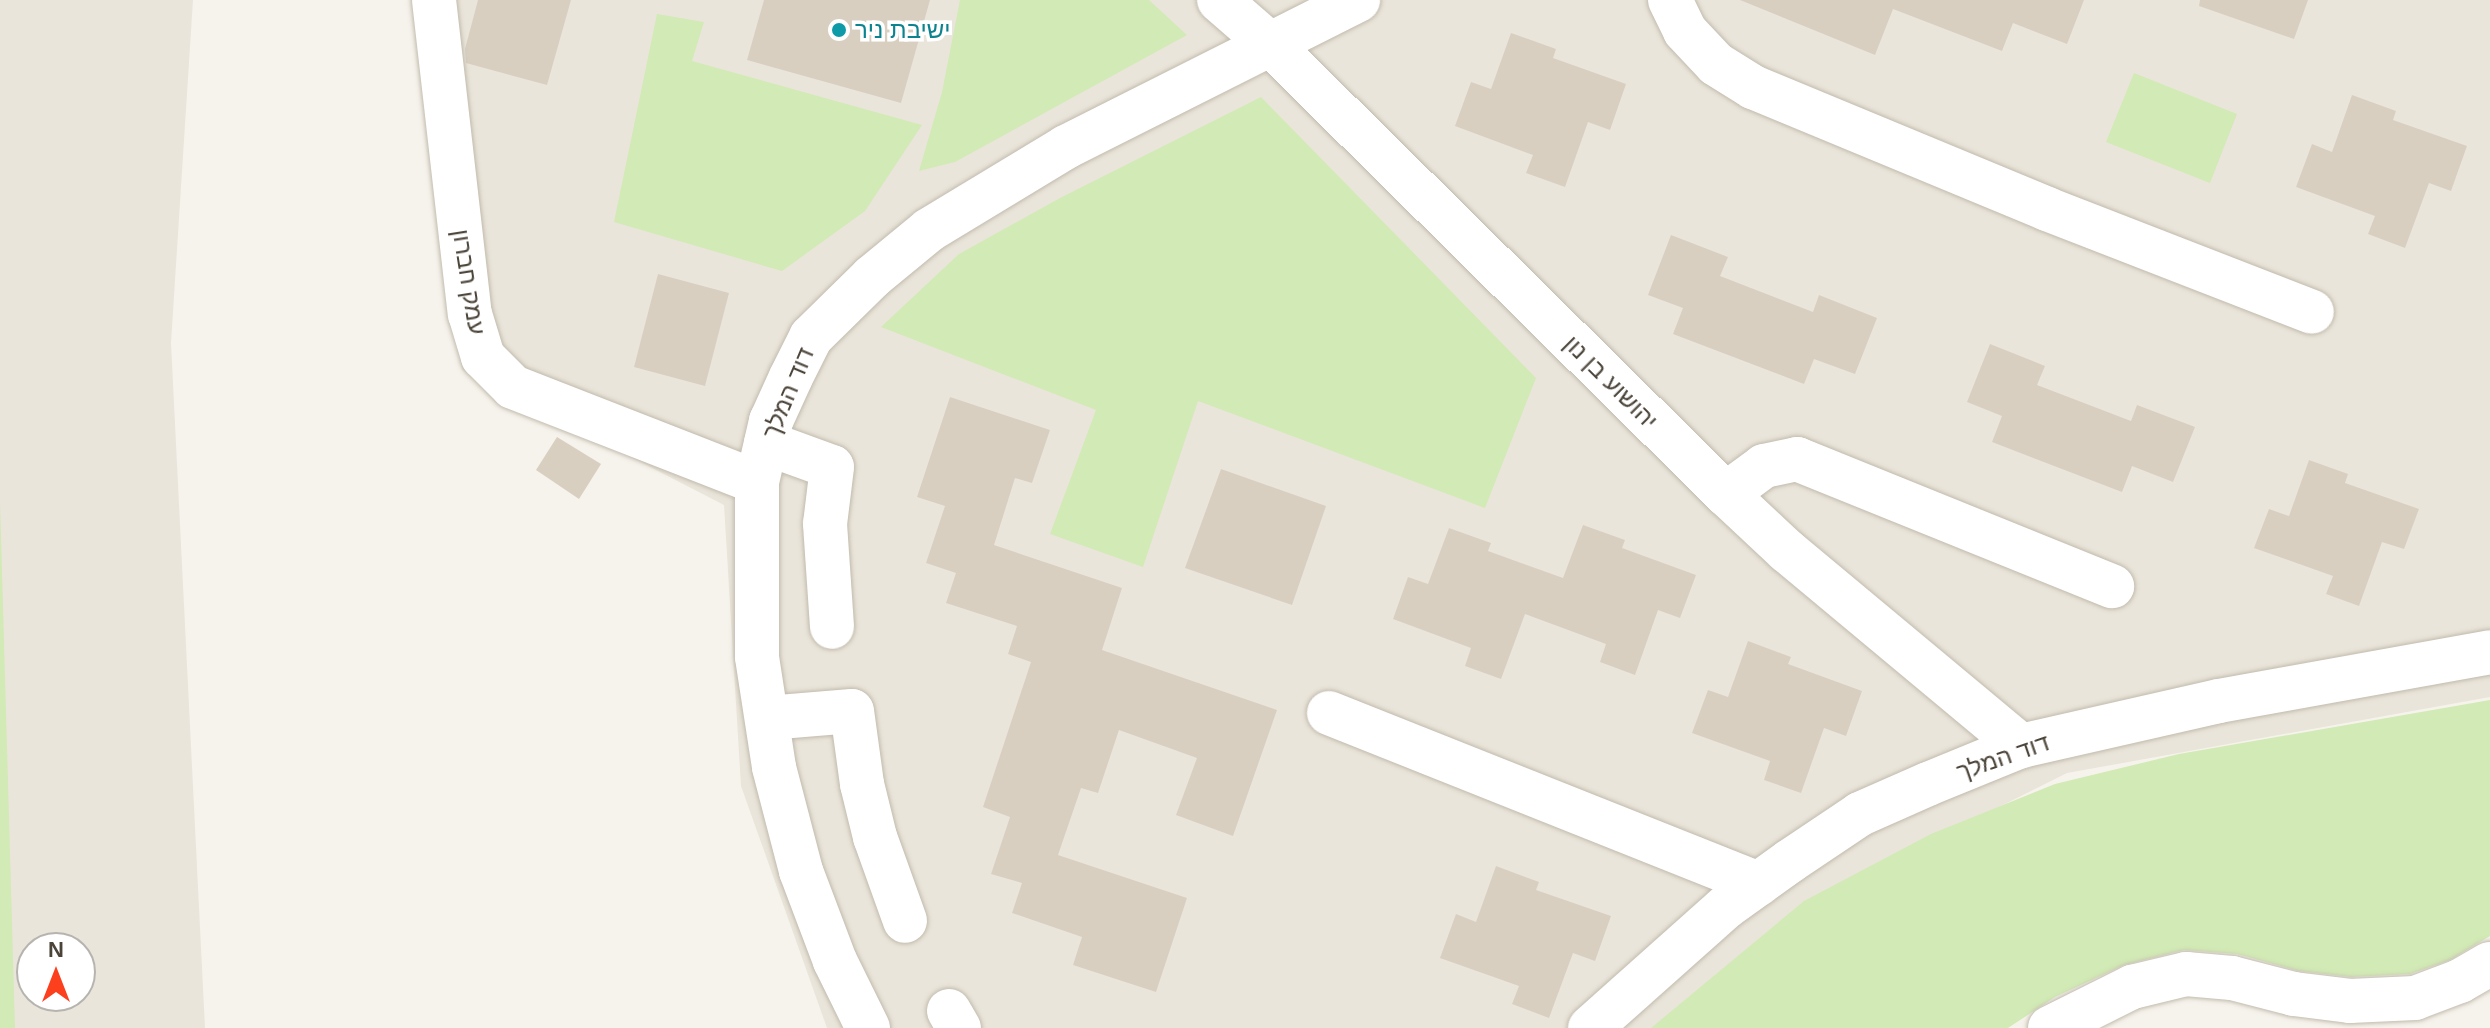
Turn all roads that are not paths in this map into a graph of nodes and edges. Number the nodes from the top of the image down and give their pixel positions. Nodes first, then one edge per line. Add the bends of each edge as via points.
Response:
1 (434, 0) edge
2 (1219, 0) edge
3 (1358, 0) edge
4 (1670, 0) edge
5 (1272, 46) junction
6 (2312, 312) dead end
7 (762, 462) junction
8 (1726, 494) junction
9 (2112, 586) dead end
10 (832, 627) dead end
11 (2490, 652) edge
12 (1329, 713) dead end
13 (767, 718) junction
14 (2021, 746) junction
15 (1758, 884) junction
16 (905, 921) dead end
17 (2490, 964) edge
18 (868, 1028) edge
19 (1590, 1028) edge
20 (2050, 1028) edge

1 - 7 street, עמק חברון via 470,314 483,357 513,387
2 - 5 street, יהושוע בן נון
3 - 5 street, דוד המלך
4 - 6 street via 1685,31 1716,64 1753,87
5 - 7 street, דוד המלך via 1066,147 929,230 811,337 771,421
5 - 8 street, יהושוע בן נון
7 - 10 street, עמק חברון via 832,467 825,524
7 - 13 street, דוד המלך via 757,657
8 - 9 street via 1764,466 1797,459
8 - 14 street, יהושוע בן נון
11 - 14 street, דוד המלך via 2219,701
12 - 15 street
13 - 16 street via 852,711 875,837
13 - 18 street, דוד המלך via 801,871 835,961
14 - 15 street, דוד המלך via 1860,814
15 - 19 street, דוד המלך
17 - 20 street via 2415,998 2350,1001 2186,974 2132,987

